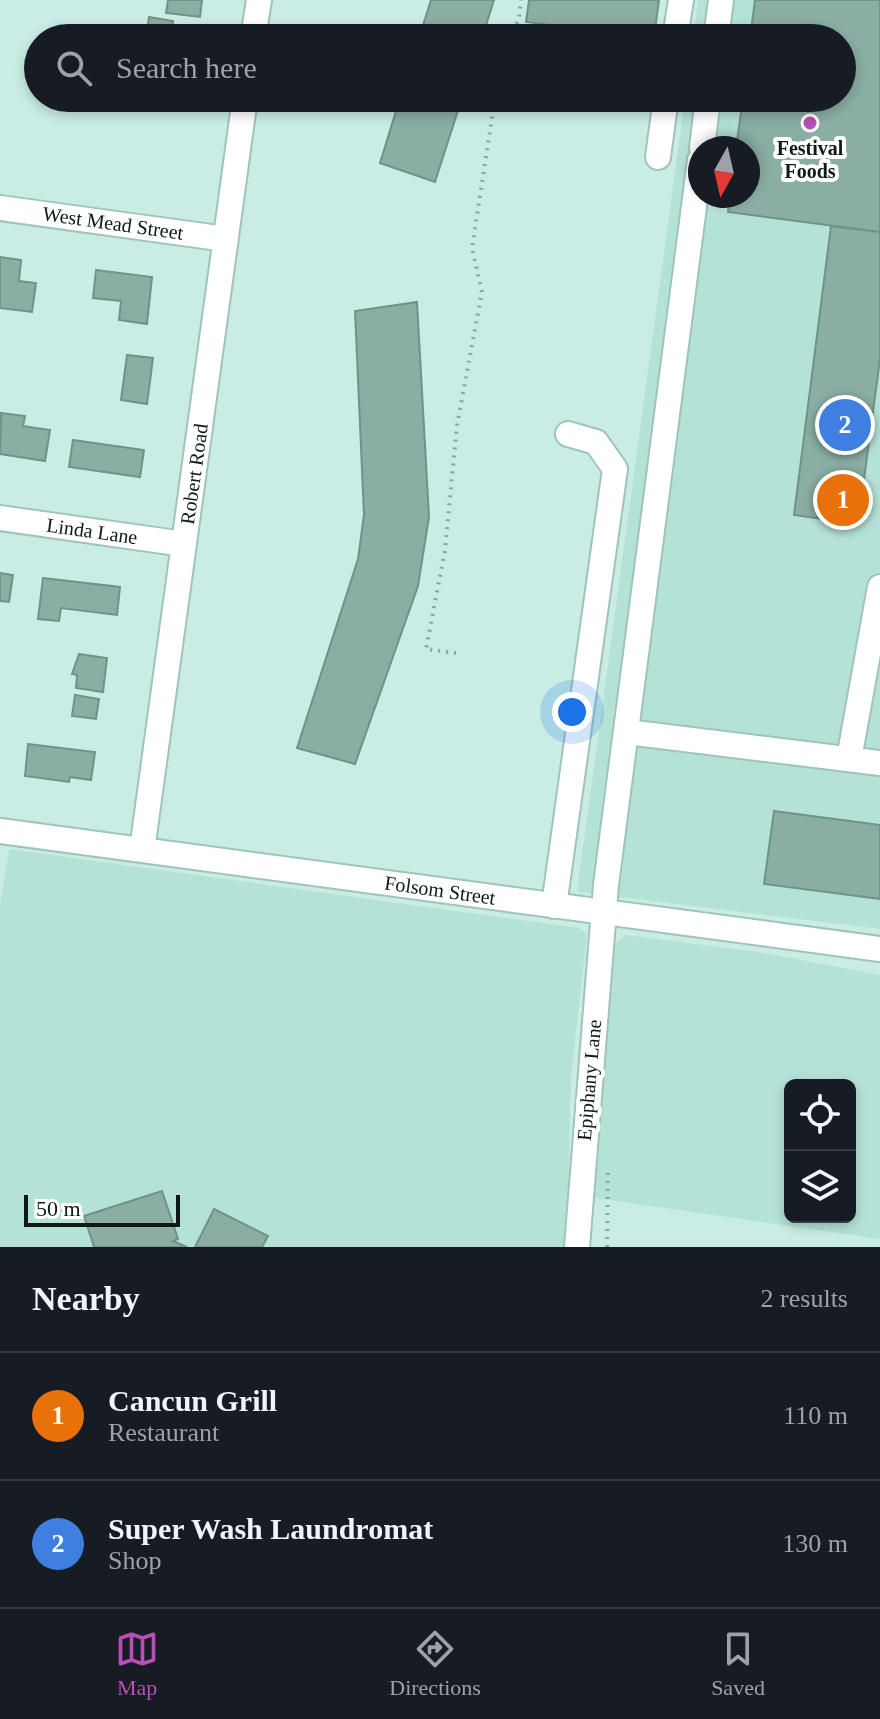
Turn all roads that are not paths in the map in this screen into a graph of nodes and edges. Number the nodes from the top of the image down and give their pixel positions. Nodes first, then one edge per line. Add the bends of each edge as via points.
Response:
1 (259, 0) edge
2 (681, 0) edge
3 (721, 0) edge
4 (255, 24) edge
5 (677, 24) edge
6 (718, 24) edge
7 (243, 112) edge
8 (664, 112) edge
9 (706, 112) edge
10 (703, 136) edge
11 (658, 157) dead end
12 (0, 208) edge
13 (694, 208) edge
14 (226, 239) junction
15 (568, 434) dead end
16 (0, 518) edge
17 (184, 544) junction
18 (880, 587) edge
19 (627, 732) junction
20 (849, 759) junction
21 (880, 763) edge
22 (0, 831) edge
23 (142, 850) junction
24 (554, 906) junction
25 (603, 913) junction
26 (880, 949) edge
27 (577, 1247) edge

1 - 4 street
2 - 5 street
3 - 6 street
7 - 14 street, Robert Road
8 - 11 street
9 - 10 street
12 - 14 street, West Mead Street
13 - 19 street, Epiphany Lane
14 - 17 street, Robert Road
15 - 24 street via 596,442 615,469
16 - 17 street, Linda Lane
17 - 23 street, Robert Road
18 - 20 street
19 - 20 street
19 - 25 street, Epiphany Lane
20 - 21 street
22 - 23 street, Folsom Street
23 - 24 street, Folsom Street
24 - 25 street, Folsom Street
25 - 26 street, Folsom Street
25 - 27 street, Epiphany Lane

